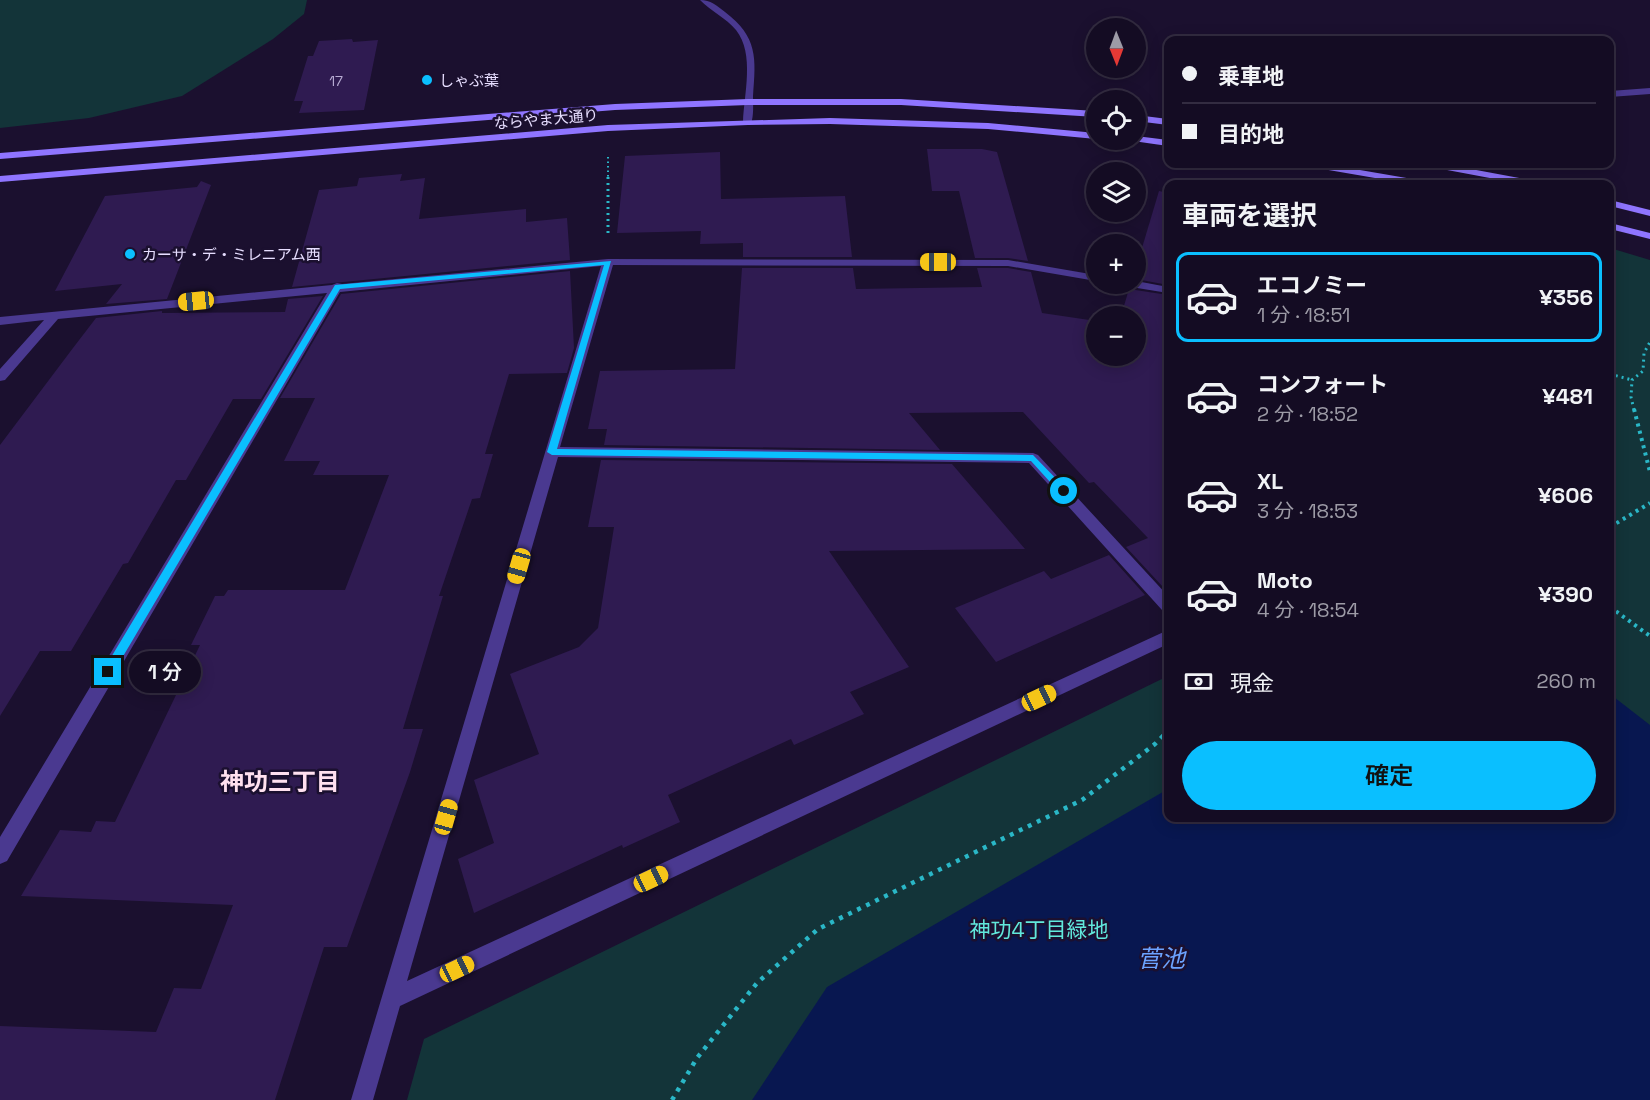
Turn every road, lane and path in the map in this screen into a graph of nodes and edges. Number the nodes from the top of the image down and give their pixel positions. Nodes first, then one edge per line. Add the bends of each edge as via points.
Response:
1 (705, 0) edge
2 (1650, 91) edge
3 (1614, 94) edge
4 (748, 102) junction
5 (1086, 113) edge
6 (1146, 119) edge
7 (748, 122) junction
8 (1164, 122) edge
9 (1086, 135) edge
10 (1146, 140) edge
11 (1164, 142) edge
12 (608, 152) dead end
13 (0, 156) edge
14 (1334, 168) edge
15 (1452, 168) edge
16 (0, 179) edge
17 (1401, 180) edge
18 (1515, 180) edge
19 (1614, 203) edge
20 (1650, 213) edge
21 (1614, 227) edge
22 (1650, 236) edge
23 (608, 262) junction
24 (1086, 276) edge
25 (337, 286) junction
26 (1146, 286) edge
27 (1164, 289) edge
28 (55, 315) junction
29 (0, 321) edge
30 (1650, 342) edge
31 (1614, 375) edge
32 (0, 377) edge
33 (1632, 380) junction
34 (552, 452) junction
35 (1650, 472) edge
36 (1650, 503) edge
37 (1614, 525) edge
38 (1164, 602) edge
39 (1614, 610) edge
40 (1650, 636) edge
41 (1164, 639) edge
42 (1164, 735) edge
43 (0, 855) edge
44 (393, 999) junction
45 (362, 1100) edge
46 (672, 1100) edge

1 - 4 street via 742,30 751,46
2 - 3 street
4 - 5 street, ならやま大通り via 901,102
4 - 7 street
4 - 13 street, ならやま大通り via 615,107
6 - 8 street
7 - 9 street, ならやま大通り via 988,126
7 - 16 street, ならやま大通り via 608,128
10 - 11 street
12 - 23 path
14 - 17 street
15 - 18 street
19 - 20 street
21 - 22 street
23 - 24 street via 1008,263
23 - 25 street
23 - 34 street
25 - 28 street
25 - 43 street
26 - 27 street
28 - 29 street
28 - 32 street
30 - 33 path via 1644,353 1643,371
31 - 33 path
33 - 35 path via 1631,397
34 - 38 street via 1033,458
34 - 44 street
36 - 37 path
39 - 40 path
41 - 44 street
42 - 46 path via 1082,801 818,929 757,983 697,1058
44 - 45 street

